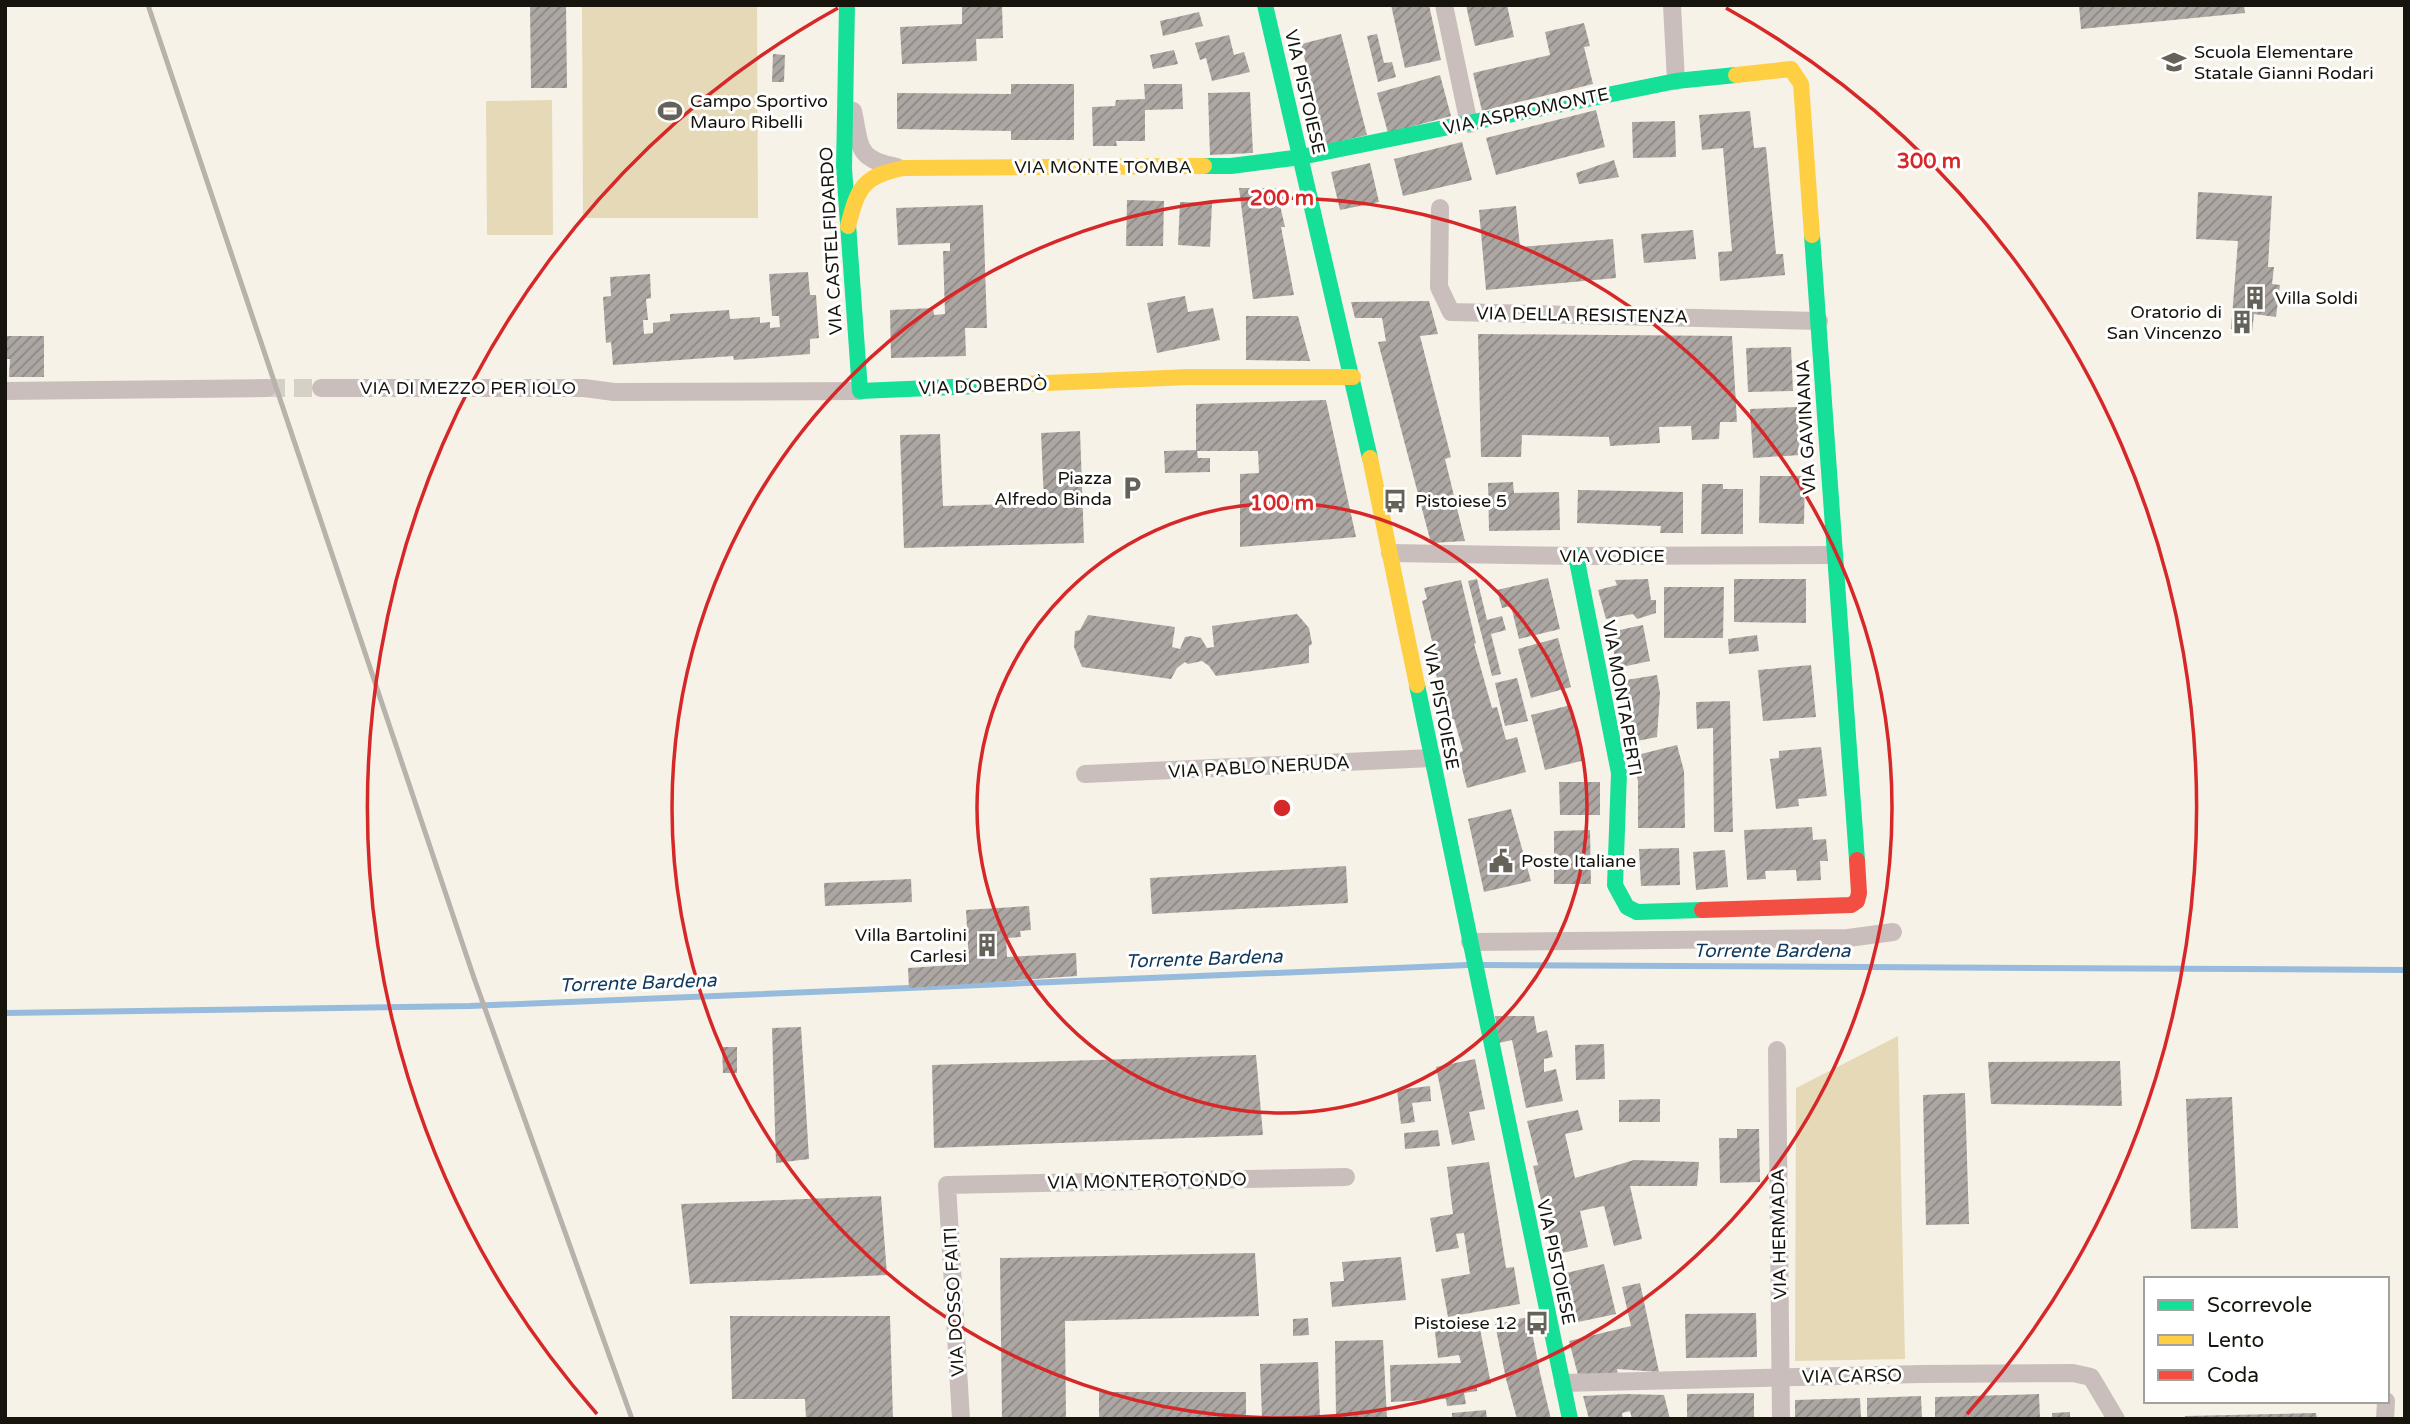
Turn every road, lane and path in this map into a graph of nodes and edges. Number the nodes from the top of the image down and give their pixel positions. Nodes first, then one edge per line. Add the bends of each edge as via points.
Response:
1 (847, 5) edge
2 (1265, 5) edge
3 (1444, 5) edge
4 (1672, 5) edge
5 (846, 78) junction
6 (1676, 80) junction
7 (1469, 124) junction
8 (1301, 157) junction
9 (904, 168) junction
10 (1440, 208) dead end
11 (848, 226) junction
12 (1819, 321) junction
13 (1353, 377) junction
14 (267, 388) tunnel mouth
15 (321, 388) tunnel mouth
16 (5, 391) edge
17 (860, 391) junction
18 (614, 392) joint
19 (1390, 553) junction
20 (1833, 555) junction
21 (1576, 556) junction
22 (1432, 758) junction
23 (1085, 774) dead end
24 (1857, 901) joint
25 (1893, 932) dead end
26 (1472, 949) junction
27 (1777, 1050) dead end
28 (1346, 1177) dead end
29 (947, 1185) joint
30 (1780, 1377) junction
31 (1563, 1383) junction
32 (961, 1419) edge
33 (1570, 1419) edge
34 (1781, 1419) edge
35 (2116, 1419) edge

1 - 5 street, VIA CASTELFIDARDO
2 - 8 street, VIA PISTOIESE
3 - 7 street
4 - 6 street
5 - 9 street, VIA MONTE TOMBA via 862,150 871,160
5 - 11 street, VIA CASTELFIDARDO
6 - 7 street, VIA ASPROMONTE
6 - 12 street, VIA GAVINANA via 1782,69 1796,74 1801,84
7 - 8 street, VIA ASPROMONTE
8 - 9 street, VIA MONTE TOMBA via 1231,166
8 - 13 street, VIA PISTOIESE
9 - 11 street, VIA MONTE TOMBA via 866,180
10 - 12 street, VIA DELLA RESISTENZA via 1439,286 1451,312
11 - 17 street, VIA CASTELFIDARDO
12 - 20 street, VIA GAVINANA
13 - 17 street, VIA DOBERDÒ via 1189,377
13 - 19 street, VIA PISTOIESE
14 - 16 street
15 - 18 street, VIA DI MEZZO PER IOLO via 584,388
17 - 18 street, VIA DOBERDÒ
19 - 21 street, VIA VODICE
19 - 22 street, VIA PISTOIESE
20 - 21 street, VIA VODICE
20 - 24 street, VIA GAVINANA
21 - 24 street, VIA MONTAPERTI via 1619,773 1615,885 1627,907 1637,912 1851,905
22 - 23 street, VIA PABLO NERUDA
22 - 26 street, VIA PISTOIESE
25 - 26 street via 1848,938
26 - 31 street, VIA PISTOIESE
27 - 30 street, VIA HERMADA
28 - 29 street, VIA MONTEROTONDO
29 - 32 street, VIA DOSSO FAITI
30 - 31 street, VIA CARSO
30 - 34 street, VIA HERMADA
30 - 35 street, VIA CARSO via 2082,1373 2091,1377
31 - 33 street, VIA PISTOIESE

